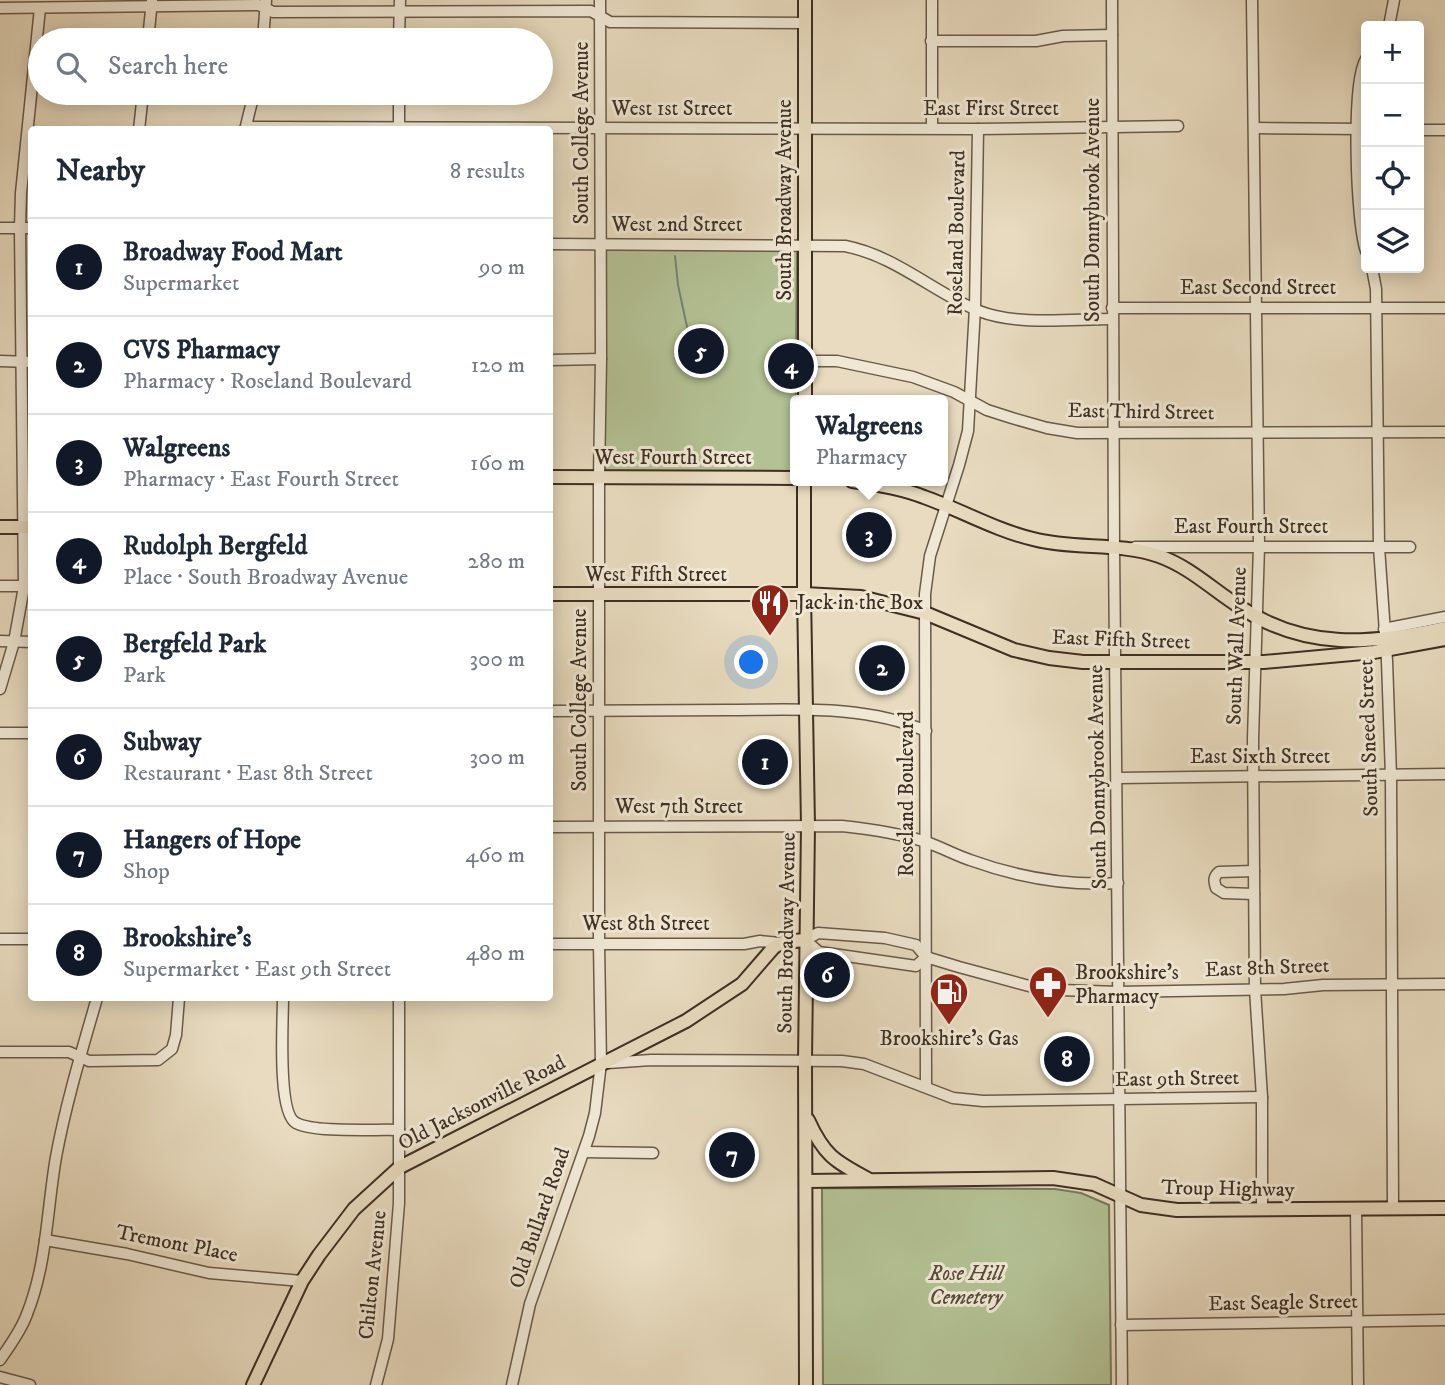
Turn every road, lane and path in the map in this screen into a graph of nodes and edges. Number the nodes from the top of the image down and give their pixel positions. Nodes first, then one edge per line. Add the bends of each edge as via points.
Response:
1 (400, 0) edge
2 (600, 0) edge
3 (805, 0) edge
4 (932, 0) edge
5 (1112, 0) edge
6 (1252, 0) edge
7 (1394, 0) edge
8 (152, 4) edge
9 (266, 4) edge
10 (0, 8) edge
11 (40, 8) junction
12 (400, 12) junction
13 (600, 17) junction
14 (1390, 21) edge
15 (804, 23) junction
16 (38, 28) edge
17 (149, 28) edge
18 (264, 28) edge
19 (400, 28) edge
20 (1112, 35) junction
21 (932, 41) junction
22 (1361, 77) edge
23 (30, 105) edge
24 (142, 105) edge
25 (251, 105) edge
26 (400, 105) edge
27 (1361, 114) edge
28 (139, 126) edge
29 (246, 126) edge
30 (399, 126) edge
31 (1178, 126) dead end
32 (553, 128) edge
33 (601, 128) junction
34 (804, 128) junction
35 (932, 128) junction
36 (1112, 128) junction
37 (1255, 128) junction
38 (978, 129) junction
39 (1361, 129) edge
40 (1424, 130) edge
41 (1445, 130) edge
42 (1362, 147) edge
43 (0, 228) edge
44 (19, 228) junction
45 (28, 228) edge
46 (1361, 232) edge
47 (553, 244) edge
48 (601, 244) junction
49 (804, 245) junction
50 (1373, 273) edge
51 (1256, 307) junction
52 (1375, 307) junction
53 (975, 308) junction
54 (1445, 308) edge
55 (1112, 314) junction
56 (601, 359) junction
57 (553, 360) edge
58 (806, 360) junction
59 (0, 361) edge
60 (27, 362) edge
61 (805, 395) edge
62 (970, 398) junction
63 (1257, 432) junction
64 (1377, 432) junction
65 (1445, 432) edge
66 (1114, 433) junction
67 (27, 459) edge
68 (553, 477) edge
69 (599, 477) junction
70 (790, 478) edge
71 (804, 486) edge
72 (881, 486) edge
73 (946, 505) junction
74 (0, 527) edge
75 (27, 527) edge
76 (1259, 546) junction
77 (1379, 547) junction
78 (1410, 547) dead end
79 (1118, 548) junction
80 (0, 586) edge
81 (24, 586) junction
82 (553, 594) edge
83 (599, 594) junction
84 (803, 594) junction
85 (925, 613) junction
86 (1257, 617) junction
87 (1445, 617) edge
88 (1445, 628) edge
89 (1445, 639) edge
90 (1385, 640) junction
91 (0, 641) edge
92 (14, 642) junction
93 (28, 642) edge
94 (1256, 662) junction
95 (1116, 663) junction
96 (0, 689) edge
97 (806, 709) junction
98 (553, 711) edge
99 (600, 711) junction
100 (926, 731) junction
101 (0, 733) edge
102 (28, 733) edge
103 (1445, 774) edge
104 (1253, 776) junction
105 (1391, 776) junction
106 (1118, 778) junction
107 (808, 826) junction
108 (553, 827) edge
109 (599, 827) junction
110 (925, 842) junction
111 (1254, 871) junction
112 (1118, 883) junction
113 (1254, 894) junction
114 (0, 939) edge
115 (28, 939) edge
116 (805, 940) junction
117 (744, 943) junction
118 (780, 943) junction
119 (553, 944) edge
120 (599, 944) junction
121 (926, 957) junction
122 (762, 962) junction
123 (1391, 984) junction
124 (1445, 984) edge
125 (1255, 989) junction
126 (1118, 992) junction
127 (96, 1001) edge
128 (179, 1001) edge
129 (283, 1001) edge
130 (399, 1001) edge
131 (635, 1046) junction
132 (0, 1052) edge
133 (80, 1055) junction
134 (651, 1060) junction
135 (805, 1060) junction
136 (601, 1063) junction
137 (926, 1087) junction
138 (1262, 1097) junction
139 (1120, 1098) junction
140 (805, 1113) junction
141 (399, 1130) junction
142 (584, 1152) junction
143 (653, 1153) dead end
144 (400, 1167) junction
145 (806, 1181) junction
146 (871, 1181) junction
147 (1121, 1197) junction
148 (1392, 1207) junction
149 (1356, 1208) junction
150 (1445, 1208) edge
151 (1262, 1210) junction
152 (45, 1240) junction
153 (302, 1281) junction
154 (1445, 1320) edge
155 (1357, 1321) junction
156 (1121, 1325) junction
157 (0, 1360) edge
158 (0, 1377) edge
159 (30, 1385) edge
160 (253, 1385) edge
161 (376, 1385) edge
162 (512, 1385) edge
163 (806, 1385) edge
164 (1122, 1385) edge
165 (1358, 1385) edge

1 - 12 street
2 - 13 street, South College Avenue
3 - 15 main road, South Broadway Avenue
4 - 21 street
5 - 20 street, South Donnybrook Avenue
6 - 37 street, South Wall Avenue
7 - 14 street
8 - 9 street
8 - 11 street
8 - 17 street
9 - 12 street via 273,12
9 - 18 street
10 - 11 street
11 - 16 street
12 - 13 street via 591,11
12 - 19 street
13 - 15 street via 610,22
13 - 33 street, South College Avenue
15 - 34 main road, South Broadway Avenue
20 - 21 street
20 - 36 street, South Donnybrook Avenue
21 - 35 street
22 - 27 street
23 - 44 street
24 - 28 street
25 - 29 street
26 - 30 street
31 - 36 street, East First Street
32 - 33 street, West 1st Street
33 - 34 street, West 1st Street
33 - 48 street, South College Avenue
34 - 35 street, East First Street
34 - 49 main road, South Broadway Avenue
35 - 38 street, East First Street
36 - 38 street, East First Street
36 - 55 street, South Donnybrook Avenue
37 - 39 street
37 - 51 street, South Wall Avenue
38 - 53 street, Roseland Boulevard
40 - 41 street
42 - 46 street
43 - 44 street
44 - 45 street
44 - 60 street
47 - 48 street, West 2nd Street
48 - 49 street, West 2nd Street
48 - 56 street, South College Avenue
49 - 53 street, East Second Street via 845,247 879,256
49 - 58 main road, South Broadway Avenue
50 - 52 street, South Sneed Street
51 - 52 street, East Second Street
51 - 55 street, East Second Street
51 - 63 street, South Wall Avenue
52 - 54 street, East Second Street
52 - 64 street, South Sneed Street
53 - 55 street, East Second Street via 1025,319
53 - 62 street, Roseland Boulevard
55 - 66 street, South Donnybrook Avenue
56 - 57 street
56 - 69 street, South College Avenue
58 - 61 main road, South Broadway Avenue
58 - 62 street, East Third Street via 883,369
59 - 60 street
60 - 67 street
62 - 66 street, East Third Street via 987,410 1046,428
62 - 73 street, Roseland Boulevard via 968,431
63 - 64 street, East Third Street
63 - 66 street, East Third Street
63 - 76 street, South Wall Avenue
64 - 65 street, East Third Street
64 - 77 street, South Sneed Street
66 - 79 street, South Donnybrook Avenue
67 - 75 street
68 - 69 main road, West Fourth Street
69 - 70 main road, West Fourth Street
69 - 83 street, South College Avenue
71 - 84 main road, South Broadway Avenue
72 - 73 main road, East Fourth Street
73 - 79 main road, East Fourth Street via 1030,538
73 - 85 street, Roseland Boulevard via 930,556
74 - 75 main road
75 - 81 street
76 - 77 street, East Fourth Street
76 - 79 street, East Fourth Street
76 - 86 street, South Wall Avenue
77 - 78 street, East Fourth Street
77 - 90 street, South Sneed Street
79 - 86 main road, East Fourth Street via 1176,563
79 - 95 street, South Donnybrook Avenue
80 - 81 street
81 - 92 street
82 - 83 main road, West Fifth Street
83 - 84 main road, West Fifth Street
83 - 99 street, South College Avenue
84 - 85 main road, East Fifth Street via 861,597
84 - 97 main road, South Broadway Avenue
85 - 95 main road, East Fifth Street via 1030,654
85 - 100 street, Roseland Boulevard
86 - 90 main road, East Fifth Street via 1315,638
86 - 94 street, South Wall Avenue
87 - 90 street
88 - 90 main road, East Fifth Street
89 - 90 main road, East Fifth Street
90 - 94 main road, East Fifth Street
90 - 105 street, South Sneed Street
91 - 92 street
92 - 93 street
92 - 96 street
94 - 95 main road, East Fifth Street
94 - 104 street, South Wall Avenue
95 - 106 street, South Donnybrook Avenue
97 - 99 street
97 - 100 street via 891,719
97 - 107 main road, South Broadway Avenue
98 - 99 street
99 - 109 street, South College Avenue
100 - 110 street, Roseland Boulevard
101 - 102 street
103 - 105 street, East Sixth Street
104 - 105 street, East Sixth Street
104 - 106 street, East Sixth Street
104 - 111 street, South Wall Avenue
105 - 123 street, South Sneed Street
106 - 112 street, South Donnybrook Avenue
107 - 109 street, West 7th Street
107 - 110 street, West 7th Street via 874,830
107 - 116 main road, South Broadway Avenue
108 - 109 street, West 7th Street
109 - 120 street, South College Avenue
110 - 112 street, West 7th Street via 1014,873
110 - 121 street, Roseland Boulevard
111 - 113 street, South Wall Avenue
111 - 113 street via 1219,872 1214,882 1224,894
112 - 126 street, South Donnybrook Avenue
113 - 125 street, South Wall Avenue
114 - 115 street
116 - 118 main road
116 - 121 street, East 8th Street via 819,952 916,965
116 - 121 street, East 8th Street via 818,933 885,938 916,945
116 - 135 main road, South Broadway Avenue
117 - 118 street, West 8th Street
117 - 120 street, West 8th Street
117 - 122 street
118 - 122 main road, Old Jacksonville Road
119 - 120 street, West 8th Street
120 - 136 street, South College Avenue
121 - 126 street, East 8th Street via 1029,986
121 - 137 street, Roseland Boulevard
122 - 131 main road, Old Jacksonville Road via 714,1004
123 - 124 street, East 8th Street
123 - 125 street, East 8th Street
123 - 148 street, South Sneed Street
125 - 126 street, East 8th Street
125 - 138 street, South Wall Avenue
126 - 139 street, South Donnybrook Avenue
127 - 133 street
128 - 133 street via 176,1035 167,1055 147,1061 89,1060
129 - 141 street via 284,1094 290,1118 315,1128
130 - 141 street, Chilton Avenue
131 - 134 street via 640,1056
131 - 136 main road, Old Jacksonville Road
132 - 133 street
133 - 152 street via 56,1157
134 - 135 street, East 9th Street
134 - 136 street, East 9th Street
135 - 137 street, East 9th Street via 864,1064
135 - 140 main road, South Broadway Avenue
136 - 142 street, Old Bullard Road
136 - 144 main road, Old Jacksonville Road
137 - 139 street, East 9th Street via 953,1098 983,1101
138 - 139 street, East 9th Street
138 - 151 street, South Wall Avenue
139 - 147 street, South Donnybrook Avenue
140 - 145 main road, South Broadway Avenue
140 - 146 main road via 823,1150
141 - 144 street, Chilton Avenue
142 - 143 street
142 - 162 street, Old Bullard Road via 534,1293
144 - 153 main road, Old Jacksonville Road via 354,1209
144 - 161 street, Chilton Avenue via 388,1339
145 - 146 main road, Troup Highway
145 - 163 main road, South Broadway Avenue
146 - 147 main road, Troup Highway via 1053,1178 1094,1184
147 - 151 main road, Troup Highway via 1157,1208
147 - 156 street, South Donnybrook Avenue
148 - 149 main road, Troup Highway
148 - 150 main road, Troup Highway
149 - 151 main road, Troup Highway
149 - 155 street
152 - 153 street, Tremont Place via 209,1273
152 - 157 street via 27,1315
153 - 160 main road, Old Jacksonville Road
154 - 155 street, East Seagle Street
155 - 156 street, East Seagle Street
155 - 165 street
156 - 164 street, South Donnybrook Avenue
158 - 159 street

